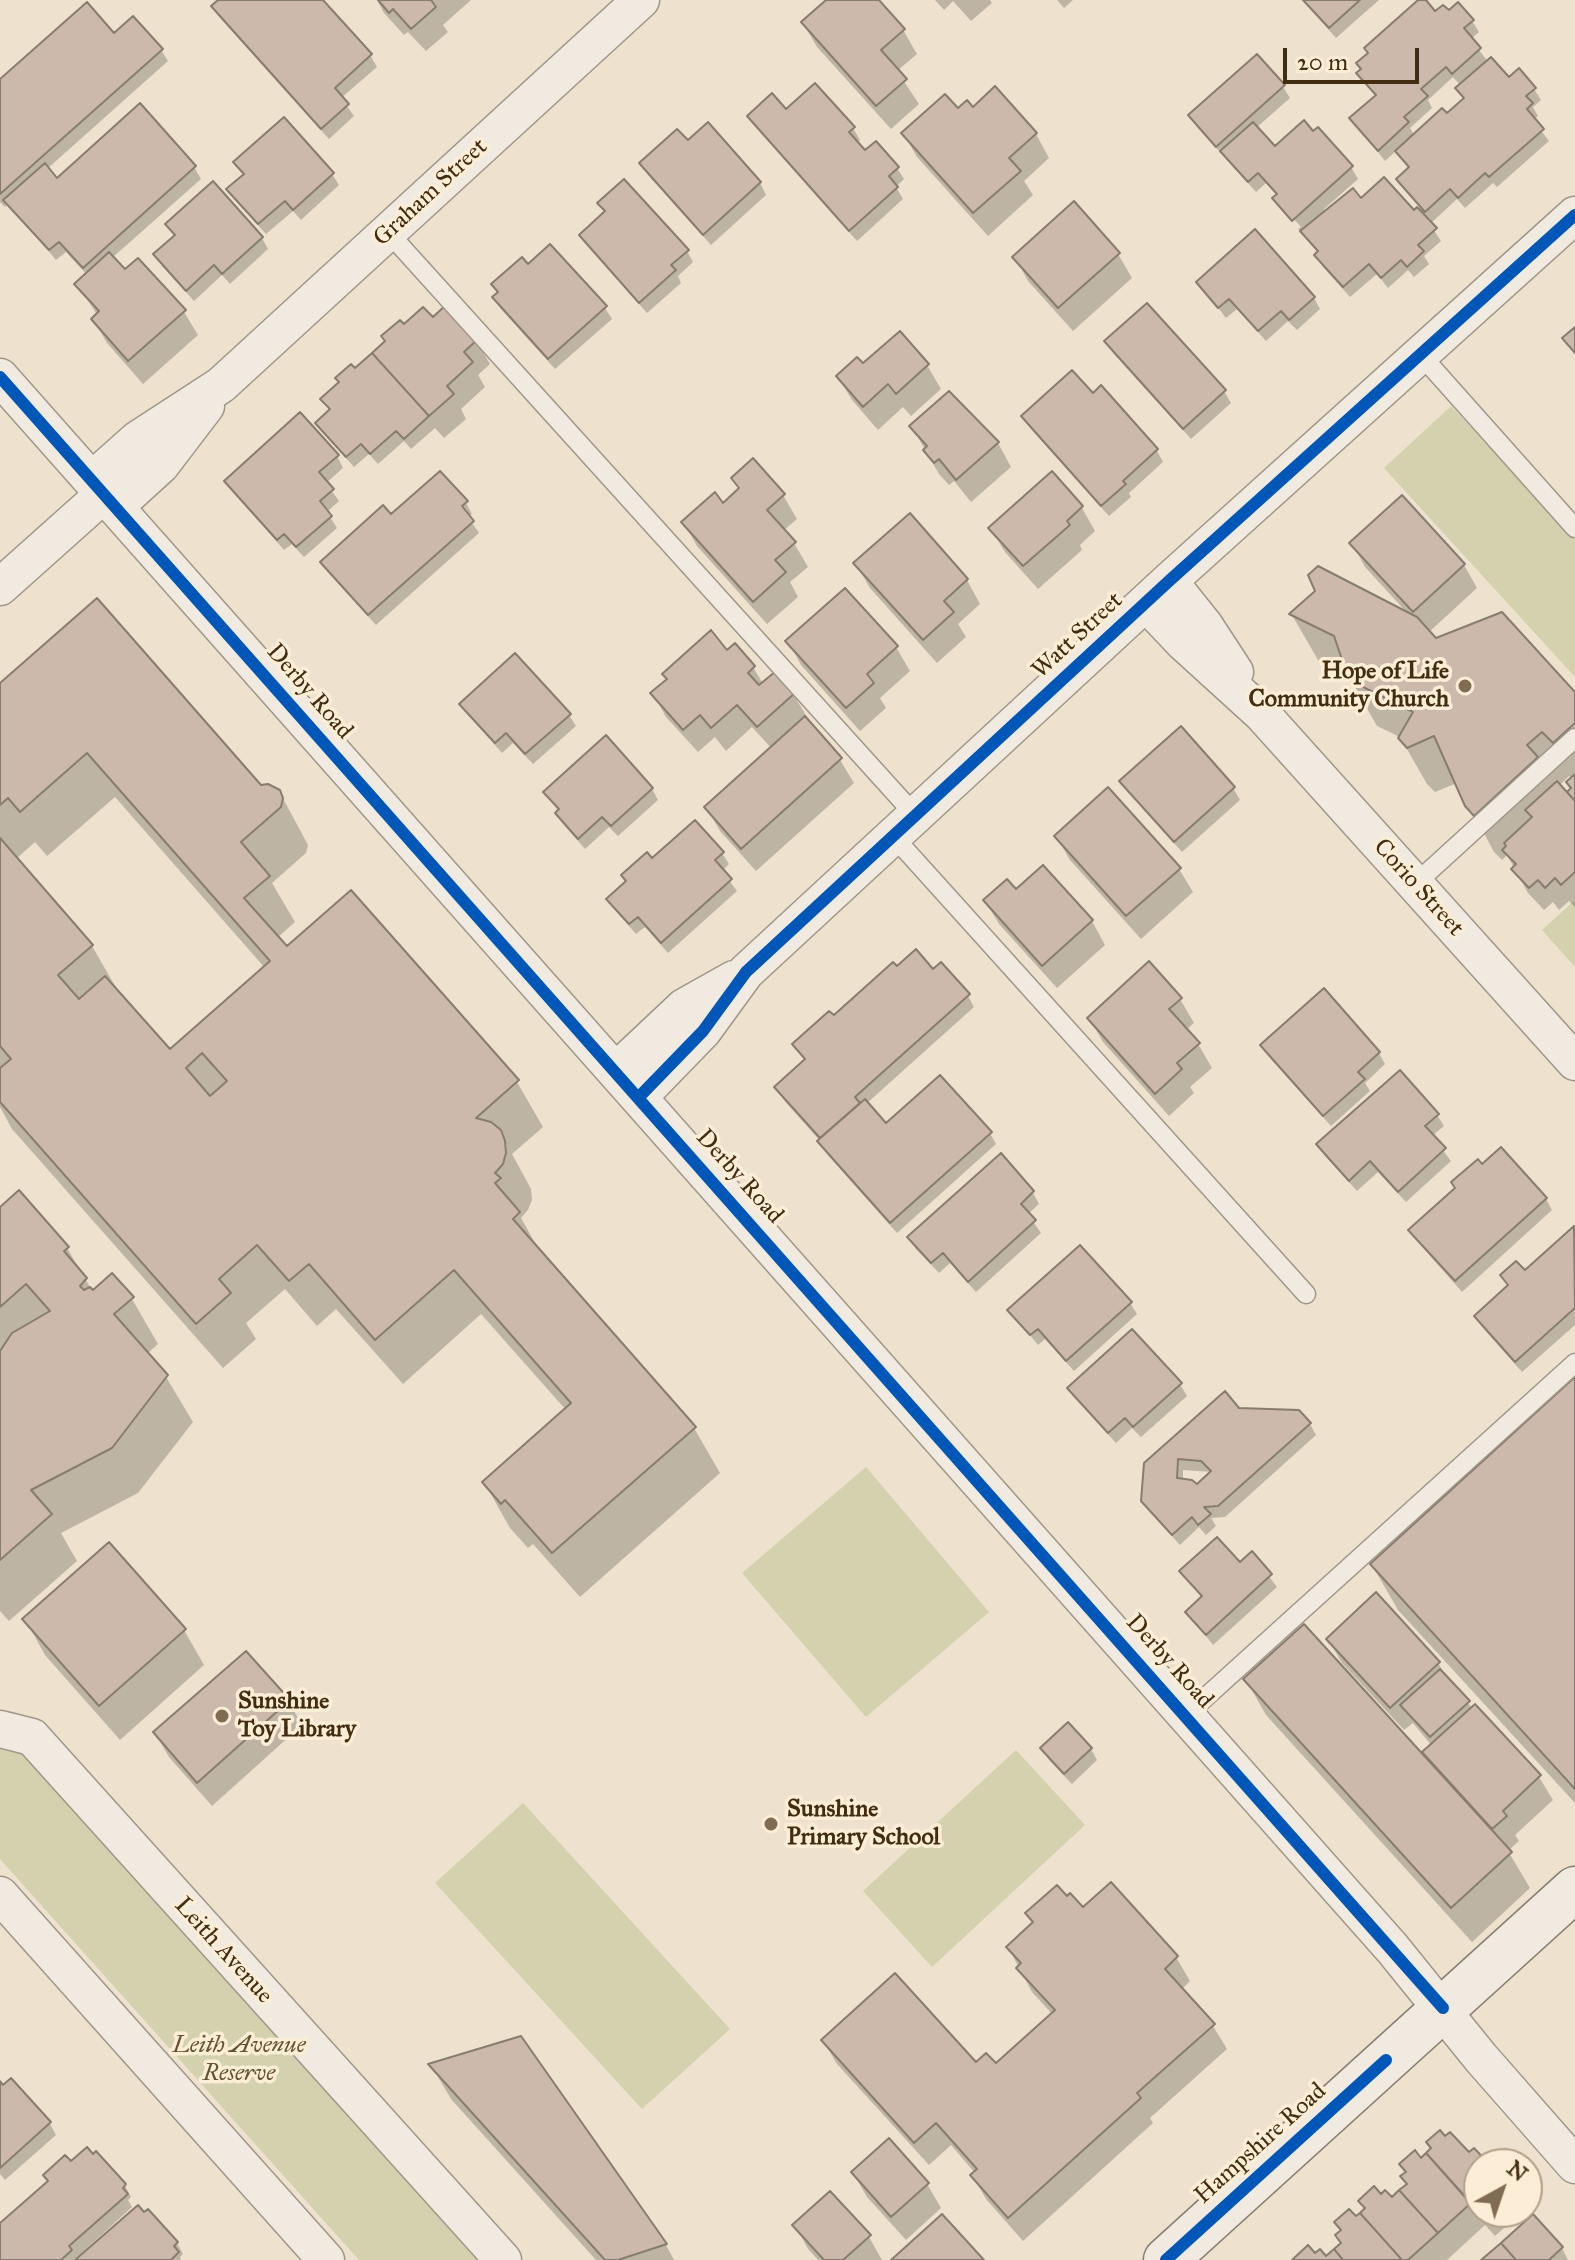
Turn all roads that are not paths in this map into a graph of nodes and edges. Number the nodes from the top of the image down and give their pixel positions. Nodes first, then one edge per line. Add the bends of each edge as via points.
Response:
1 (641, 0) edge
2 (1571, 216) edge
3 (388, 232) junction
4 (1420, 354) junction
5 (0, 377) edge
6 (104, 493) junction
7 (1575, 528) edge
8 (0, 587) edge
9 (1157, 592) junction
10 (1575, 738) edge
11 (904, 826) junction
12 (1415, 884) junction
13 (1575, 1062) edge
14 (627, 1084) junction
15 (1306, 1294) dead end
16 (1575, 1363) edge
17 (1186, 1715) junction
18 (0, 1729) edge
19 (1575, 1889) edge
20 (0, 1895) edge
21 (1443, 2008) junction
22 (1575, 2165) edge
23 (326, 2260) edge
24 (503, 2260) edge
25 (1166, 2260) edge

1 - 3 street, Graham Street
2 - 4 street, Watt Street
3 - 6 street, Graham Street via 221,385 138,439
3 - 11 lane
4 - 7 lane
4 - 9 street, Watt Street
5 - 6 street, Derby Road
6 - 8 street, Graham Street
6 - 14 street, Derby Road
9 - 11 street, Watt Street
9 - 12 street, Corio Street via 1184,643 1262,714
10 - 12 lane
11 - 14 street, Watt Street via 746,972 684,1007
11 - 15 lane
12 - 13 street, Corio Street
14 - 17 street, Derby Road
16 - 17 lane
17 - 21 street, Derby Road
18 - 24 street, Leith Avenue via 32,1737
19 - 21 street, Hampshire Road
20 - 23 street
21 - 22 street, Derby Road
21 - 25 street, Hampshire Road

